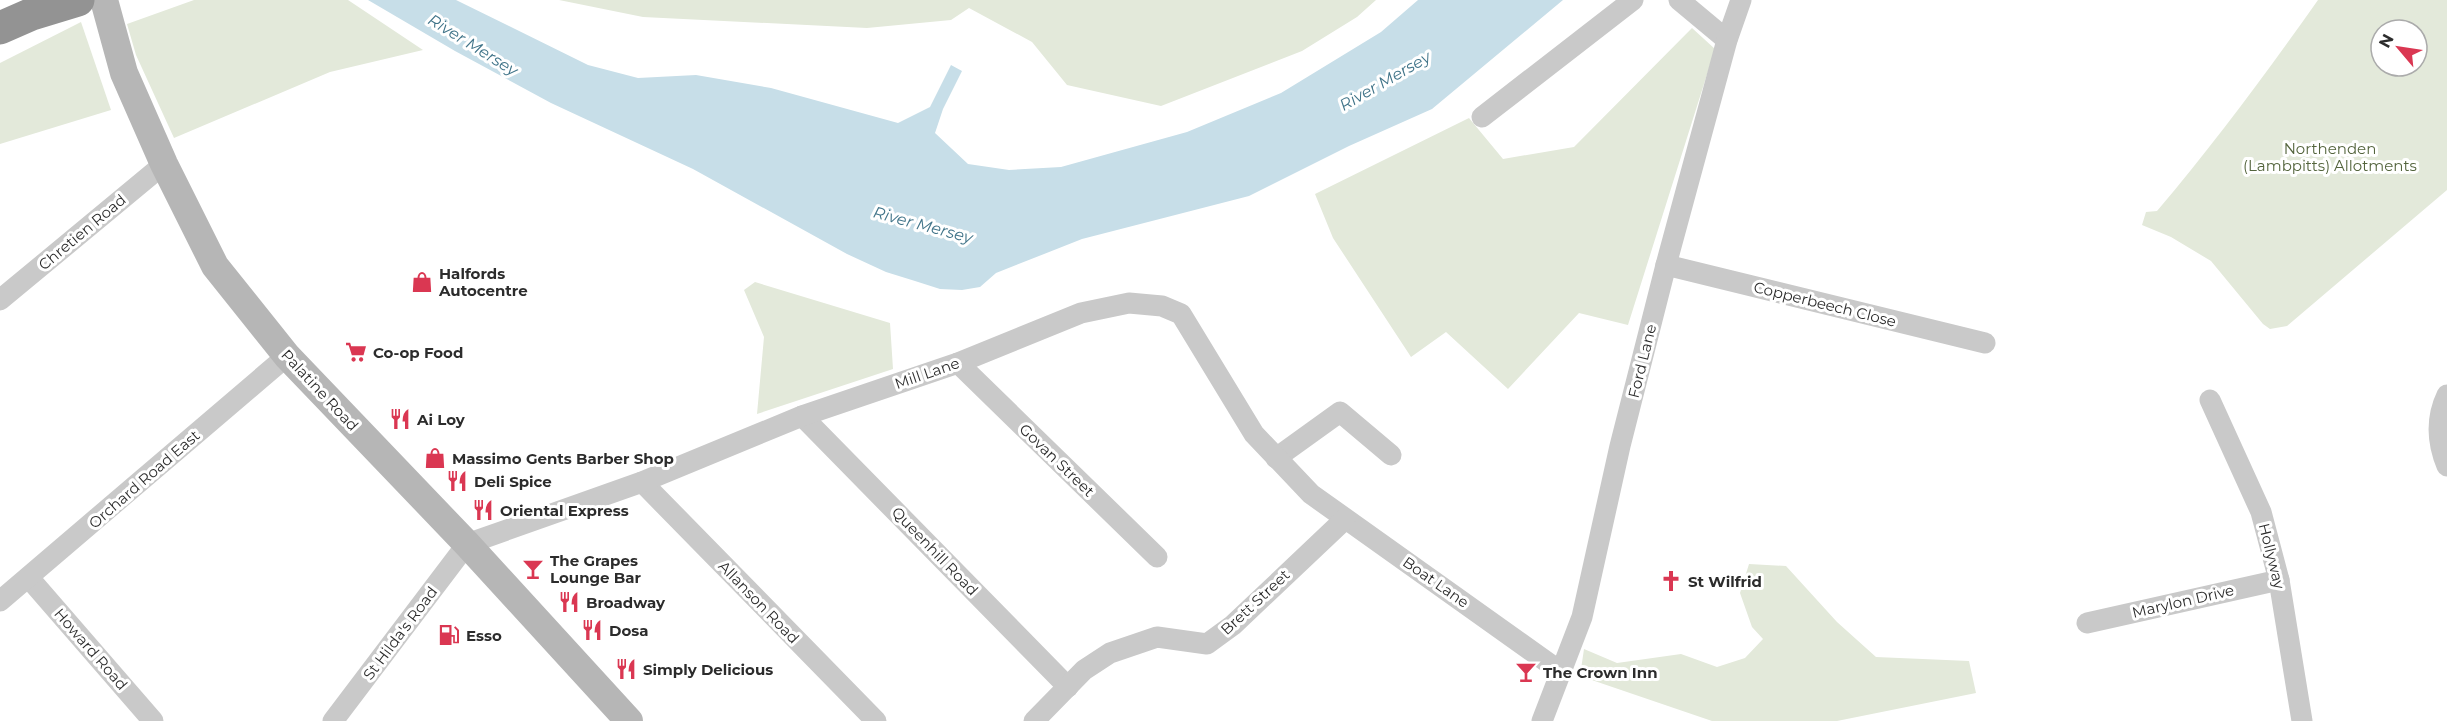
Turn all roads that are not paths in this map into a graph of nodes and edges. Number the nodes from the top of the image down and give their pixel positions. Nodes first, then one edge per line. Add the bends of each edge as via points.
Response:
1 (78, 0) edge
2 (104, 0) edge
3 (1633, 0) edge
4 (1679, 0) edge
5 (1741, 0) edge
6 (0, 28) edge
7 (1727, 40) junction
8 (1482, 117) dead end
9 (164, 164) junction
10 (1666, 265) junction
11 (0, 300) edge
12 (1985, 342) dead end
13 (287, 356) junction
14 (958, 363) junction
15 (2447, 395) edge
16 (2210, 400) dead end
17 (802, 416) junction
18 (1390, 455) dead end
19 (1276, 458) junction
20 (2447, 466) edge
21 (642, 482) junction
22 (1311, 494) joint
23 (1345, 519) junction
24 (467, 544) junction
25 (1157, 557) dead end
26 (29, 578) junction
27 (2279, 580) junction
28 (0, 601) edge
29 (2087, 623) dead end
30 (1561, 672) junction
31 (1068, 687) junction
32 (153, 721) edge
33 (333, 721) edge
34 (629, 721) edge
35 (876, 721) edge
36 (1034, 721) edge
37 (1542, 721) edge
38 (2302, 721) edge

1 - 6 highway
2 - 9 main road, Palatine Road via 124,73
3 - 8 street
4 - 7 street
5 - 7 street, Ford Lane
7 - 10 street, Ford Lane
9 - 11 street, Chretien Road
9 - 13 main road, Palatine Road via 215,266
10 - 12 street, Copperbeech Close
10 - 30 street, Ford Lane via 1582,617
13 - 24 main road, Palatine Road
13 - 26 street, Orchard Road East
14 - 17 street, Mill Lane
14 - 19 street, Mill Lane via 1097,309 1129,303 1162,306 1181,314 1254,434
14 - 25 street, Govan Street
15 - 20 street via 2438,430
16 - 27 street, Hollyway via 2261,512
17 - 21 street, Mill Lane
17 - 31 street, Queenhill Road
18 - 19 street via 1340,412
19 - 22 street, Mill Lane
21 - 24 street, Mill Lane
21 - 35 street, Allanson Road
22 - 23 street, Boat Lane
23 - 30 street, Boat Lane
23 - 31 street, Brett Street via 1233,625 1207,644 1156,638 1110,653 1084,670
24 - 33 street, St Hilda's Road
24 - 34 main road, Palatine Road
26 - 28 street, Orchard Road East
26 - 32 street, Howard Road
27 - 29 street, Marylon Drive
27 - 38 street, Hollyway
30 - 37 street, Ford Lane
31 - 36 street, Brett Street

